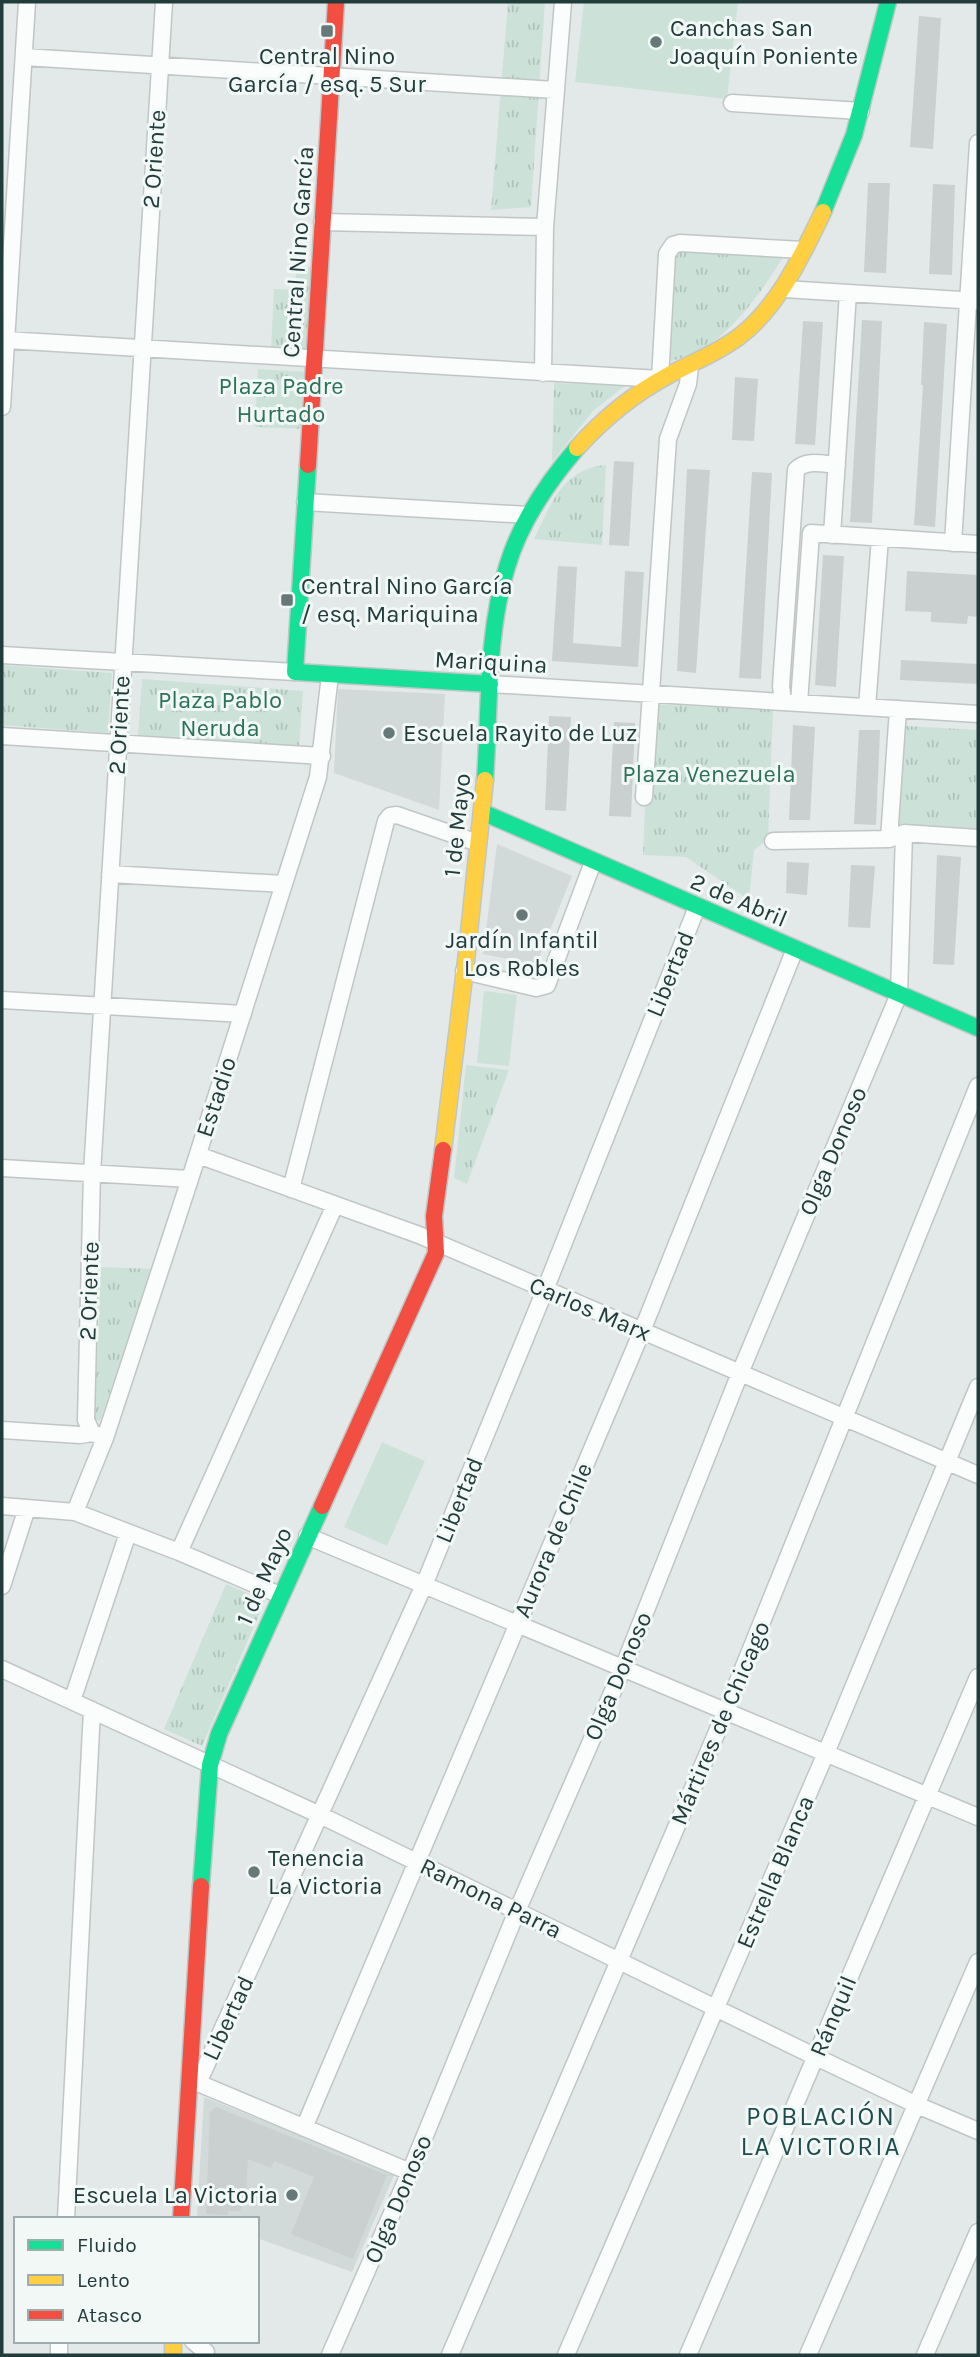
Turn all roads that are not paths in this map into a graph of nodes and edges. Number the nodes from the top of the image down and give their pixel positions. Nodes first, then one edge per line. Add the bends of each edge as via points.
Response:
1 (27, 2) edge
2 (164, 2) edge
3 (336, 2) edge
4 (563, 2) edge
5 (888, 2) edge
6 (24, 57) junction
7 (160, 65) junction
8 (332, 75) junction
9 (555, 90) junction
10 (732, 103) dead end
11 (862, 111) junction
12 (978, 143) edge
13 (323, 222) junction
14 (545, 228) junction
15 (803, 250) junction
16 (783, 289) junction
17 (848, 293) junction
18 (973, 301) edge
19 (6, 340) junction
20 (143, 349) junction
21 (314, 359) junction
22 (690, 367) junction
23 (543, 373) junction
24 (660, 379) junction
25 (2, 407) edge
26 (837, 465) junction
27 (305, 502) junction
28 (529, 515) junction
29 (832, 534) junction
30 (880, 538) junction
31 (953, 543) junction
32 (978, 544) edge
33 (2, 655) edge
34 (123, 662) junction
35 (295, 672) junction
36 (330, 675) junction
37 (491, 684) junction
38 (650, 694) junction
39 (791, 703) junction
40 (867, 708) junction
41 (898, 709) junction
42 (978, 714) edge
43 (2, 736) edge
44 (118, 743) junction
45 (322, 756) junction
46 (644, 797) dead end
47 (482, 812) junction
48 (897, 836) junction
49 (978, 838) edge
50 (773, 841) dead end
51 (478, 844) junction
52 (593, 862) junction
53 (110, 874) junction
54 (284, 884) junction
55 (696, 907) junction
56 (795, 949) junction
57 (464, 971) junction
58 (899, 994) junction
59 (2, 1000) edge
60 (102, 1005) junction
61 (243, 1014) junction
62 (978, 1028) edge
63 (978, 1086) edge
64 (198, 1155) junction
65 (2, 1168) edge
66 (92, 1173) junction
67 (190, 1179) junction
68 (291, 1189) junction
69 (335, 1205) junction
70 (436, 1243) junction
71 (545, 1290) junction
72 (642, 1331) junction
73 (740, 1373) junction
74 (978, 1387) edge
75 (844, 1418) junction
76 (2, 1430) edge
77 (98, 1436) junction
78 (947, 1462) junction
79 (978, 1475) edge
80 (2, 1506) edge
81 (27, 1508) junction
82 (75, 1512) junction
83 (128, 1533) junction
84 (307, 1536) junction
85 (179, 1552) junction
86 (424, 1585) junction
87 (2, 1586) edge
88 (280, 1595) junction
89 (518, 1624) junction
90 (624, 1668) junction
91 (2, 1669) edge
92 (978, 1677) edge
93 (2, 1682) edge
94 (72, 1701) junction
95 (92, 1710) junction
96 (726, 1711) junction
97 (826, 1753) junction
98 (210, 1765) junction
99 (928, 1796) junction
100 (320, 1815) junction
101 (978, 1817) edge
102 (417, 1861) junction
103 (517, 1911) junction
104 (619, 1961) junction
105 (978, 1962) edge
106 (716, 2008) junction
107 (816, 2057) junction
108 (194, 2081) junction
109 (917, 2105) junction
110 (304, 2128) junction
111 (978, 2131) edge
112 (410, 2172) junction
113 (66, 2217) edge
114 (181, 2217) edge
115 (978, 2232) edge
116 (330, 2355) edge
117 (450, 2355) edge
118 (566, 2355) edge
119 (688, 2355) edge
120 (808, 2355) edge
121 (925, 2355) edge

1 - 6 street
2 - 7 street, 2 Oriente
3 - 8 street, Central Nino García
4 - 9 street
5 - 11 street, 1 de Mayo
6 - 7 street
6 - 19 street
7 - 8 street
7 - 20 street, 2 Oriente
8 - 9 street
8 - 13 street, Central Nino García
9 - 14 street
10 - 11 street
11 - 15 street, 1 de Mayo via 841,171
12 - 18 street
13 - 14 street
13 - 21 street, Central Nino García
14 - 23 street
15 - 16 street, 1 de Mayo
15 - 24 street via 673,245 667,254
16 - 17 street
16 - 22 street, 1 de Mayo via 752,326
17 - 18 street
17 - 26 street
18 - 31 street
19 - 20 street
19 - 25 street
20 - 21 street
20 - 34 street, 2 Oriente
21 - 23 street
21 - 27 street, Central Nino García
22 - 24 street, 1 de Mayo
22 - 38 street via 667,449
23 - 24 street
24 - 28 street, 1 de Mayo via 593,433
26 - 29 street
26 - 39 street via 804,463 796,470 781,686
27 - 28 street
27 - 35 street, Central Nino García
28 - 37 street, 1 de Mayo via 500,591
29 - 30 street
29 - 39 street via 811,533
30 - 31 street
30 - 40 street
31 - 32 street
33 - 34 street, Mariquina
34 - 35 street, Mariquina
34 - 44 street, 2 Oriente
35 - 36 street, Mariquina
36 - 37 street, Mariquina
36 - 45 street, Estadio
37 - 38 street, Mariquina
37 - 47 street, 1 de Mayo
38 - 39 street, Mariquina
38 - 46 street
39 - 40 street, Mariquina
40 - 41 street, Mariquina
41 - 42 street, Mariquina
41 - 48 street
43 - 44 street
44 - 45 street
44 - 53 street, 2 Oriente
45 - 54 street, Estadio
47 - 51 street, 1 de Mayo
47 - 52 street, 2 de Abril
48 - 49 street
48 - 50 street
48 - 58 street
51 - 57 street, 1 de Mayo
51 - 68 street via 397,815 386,821
52 - 55 street, 2 de Abril
52 - 57 street via 547,985 540,988
53 - 54 street
53 - 60 street, 2 Oriente
54 - 61 street, Estadio
55 - 56 street, 2 de Abril
55 - 71 street, Libertad
56 - 58 street, 2 de Abril
56 - 72 street, Aurora de Chile
57 - 70 street, 1 de Mayo via 434,1216
58 - 62 street, 2 de Abril
58 - 73 street, Olga Donoso
59 - 60 street
60 - 61 street
60 - 66 street, 2 Oriente
61 - 64 street, Estadio
63 - 75 street, Mártires de Chicago
64 - 67 street, Estadio
64 - 68 street, Carlos Marx
65 - 66 street
66 - 67 street
66 - 77 street, 2 Oriente via 86,1425
67 - 77 street, Estadio
68 - 69 street, Carlos Marx
69 - 70 street, Carlos Marx
69 - 85 street
70 - 71 street, Carlos Marx
70 - 84 street, 1 de Mayo via 432,1264
71 - 72 street, Carlos Marx
71 - 86 street, Libertad
72 - 73 street, Carlos Marx
72 - 89 street, Aurora de Chile
73 - 75 street, Carlos Marx
73 - 90 street, Olga Donoso
74 - 78 street, Estrella Blanca
75 - 78 street, Carlos Marx
75 - 96 street, Mártires de Chicago
76 - 77 street
77 - 82 street, Estadio
78 - 79 street, Carlos Marx
78 - 97 street, Estrella Blanca
80 - 81 street
81 - 82 street
81 - 87 street
82 - 83 street
83 - 85 street
83 - 94 street
84 - 86 street
84 - 88 street, 1 de Mayo
85 - 88 street
86 - 89 street
86 - 100 street, Libertad
88 - 98 street, 1 de Mayo
89 - 90 street
89 - 102 street, Aurora de Chile
90 - 96 street
90 - 103 street, Olga Donoso
91 - 93 street
91 - 94 street, Ramona Parra
92 - 99 street, Ránquil
94 - 95 street, Ramona Parra
95 - 98 street, Ramona Parra
95 - 113 street
96 - 97 street
96 - 104 street, Mártires de Chicago
97 - 99 street
97 - 106 street, Estrella Blanca
98 - 100 street, Ramona Parra
98 - 108 street, 1 de Mayo
99 - 101 street
99 - 107 street, Ránquil
100 - 102 street, Ramona Parra
100 - 108 street, Libertad
102 - 103 street, Ramona Parra
102 - 110 street, Aurora de Chile
103 - 104 street, Ramona Parra
103 - 112 street, Olga Donoso
104 - 106 street, Ramona Parra
104 - 117 street, Mártires de Chicago
105 - 109 street
106 - 107 street, Ramona Parra
106 - 118 street, Estrella Blanca
107 - 109 street, Ramona Parra
107 - 119 street, Ránquil
108 - 110 street
108 - 114 street, 1 de Mayo
109 - 111 street, Ramona Parra
109 - 120 street
110 - 112 street
112 - 116 street, Olga Donoso
115 - 121 street

